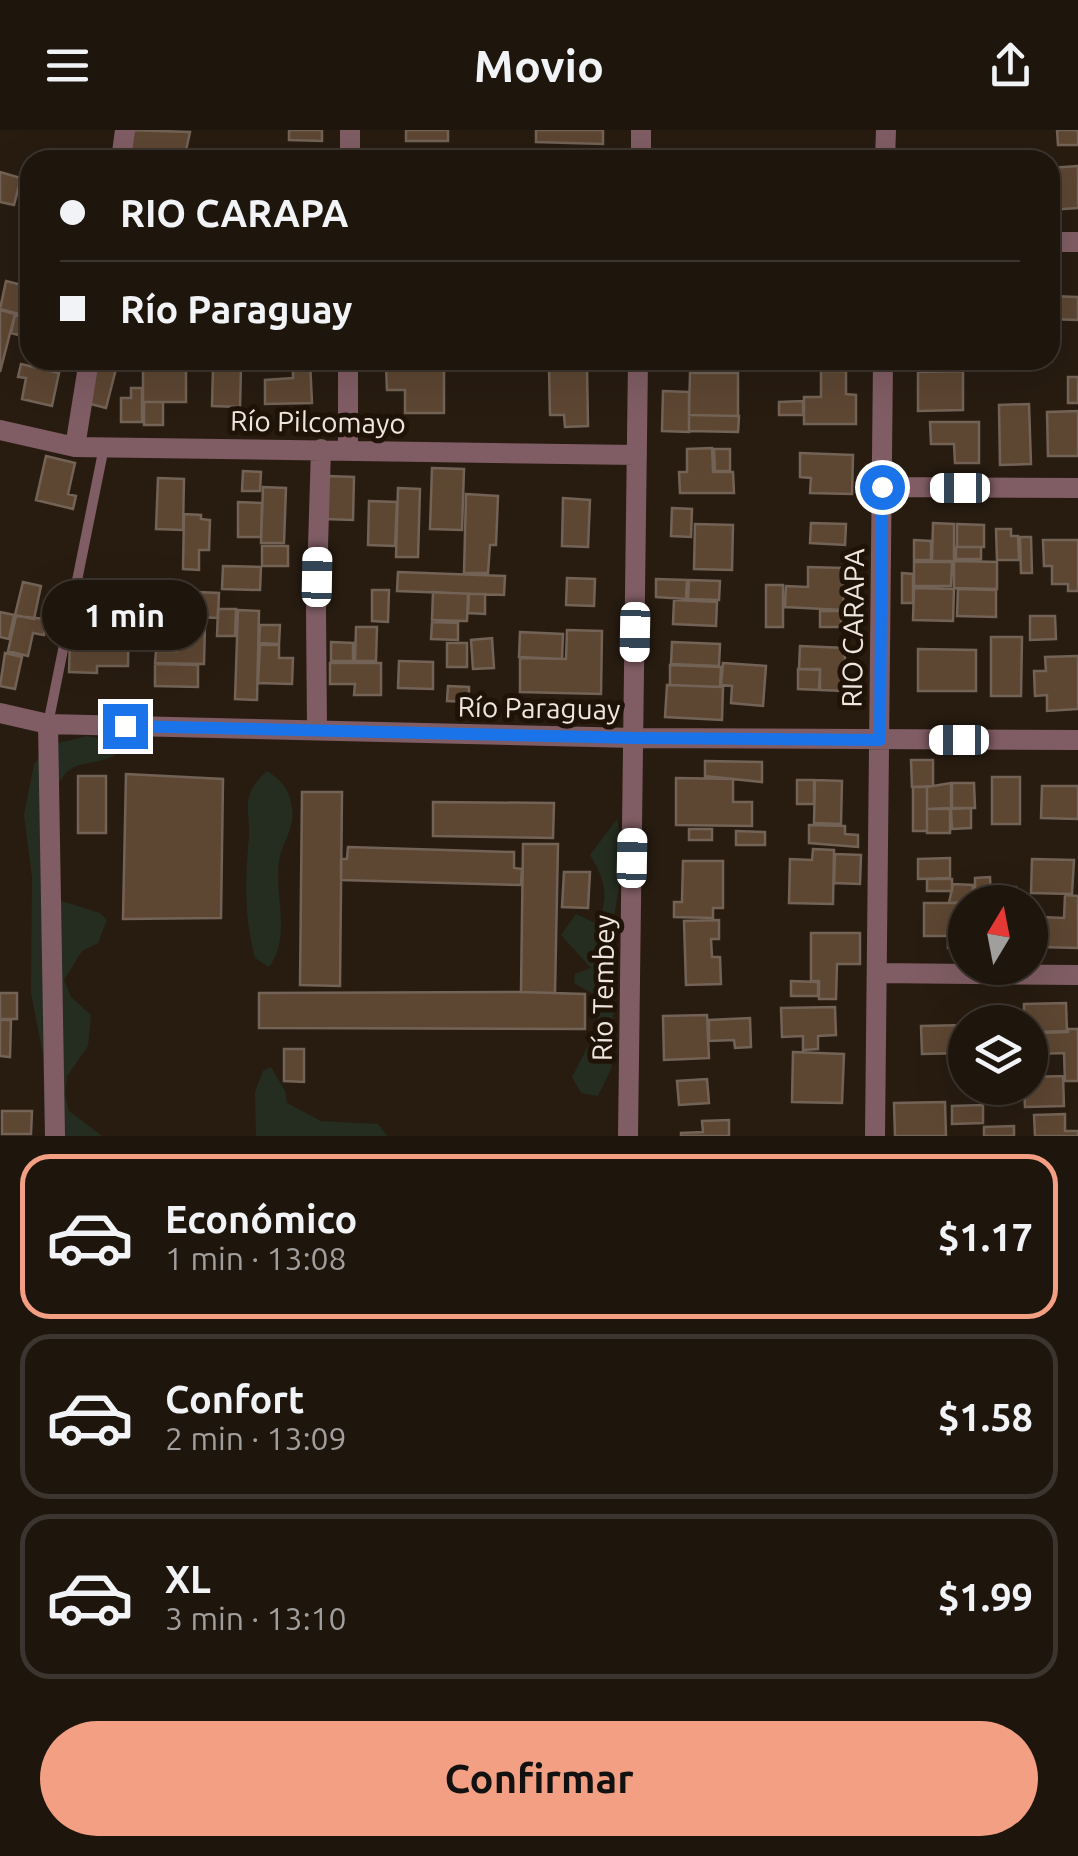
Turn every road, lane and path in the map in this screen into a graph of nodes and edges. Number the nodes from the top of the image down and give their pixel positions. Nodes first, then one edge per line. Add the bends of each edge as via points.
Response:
1 (87, 370) edge
2 (348, 370) edge
3 (638, 370) edge
4 (883, 370) edge
5 (0, 430) edge
6 (75, 447) junction
7 (104, 447) junction
8 (322, 449) junction
9 (348, 450) junction
10 (637, 455) junction
11 (882, 487) junction
12 (1078, 488) edge
13 (0, 712) edge
14 (48, 724) junction
15 (317, 730) junction
16 (634, 738) junction
17 (880, 740) junction
18 (1078, 740) edge
19 (877, 973) junction
20 (1078, 975) edge
21 (55, 1136) edge
22 (628, 1136) edge
23 (874, 1136) edge

1 - 6 street
2 - 9 street
3 - 10 street, Río Tembey
4 - 11 street, RIO CARAPA
5 - 6 street, Río Pilcomayo
6 - 7 street, Río Pilcomayo
7 - 8 street, Río Pilcomayo
7 - 14 lane
8 - 9 street, Río Pilcomayo
8 - 15 street
9 - 10 street, Río Pilcomayo
10 - 16 street, Río Tembey
11 - 12 street
11 - 17 street, RIO CARAPA
13 - 14 street, Río Paraguay
14 - 15 street, Río Paraguay
14 - 21 street
15 - 16 street, Río Paraguay
16 - 17 street, Río Paraguay
16 - 22 street, Río Tembey
17 - 18 street, Río Paraguay
17 - 19 street, RIO CARAPA
19 - 20 street
19 - 23 street, RIO CARAPA

